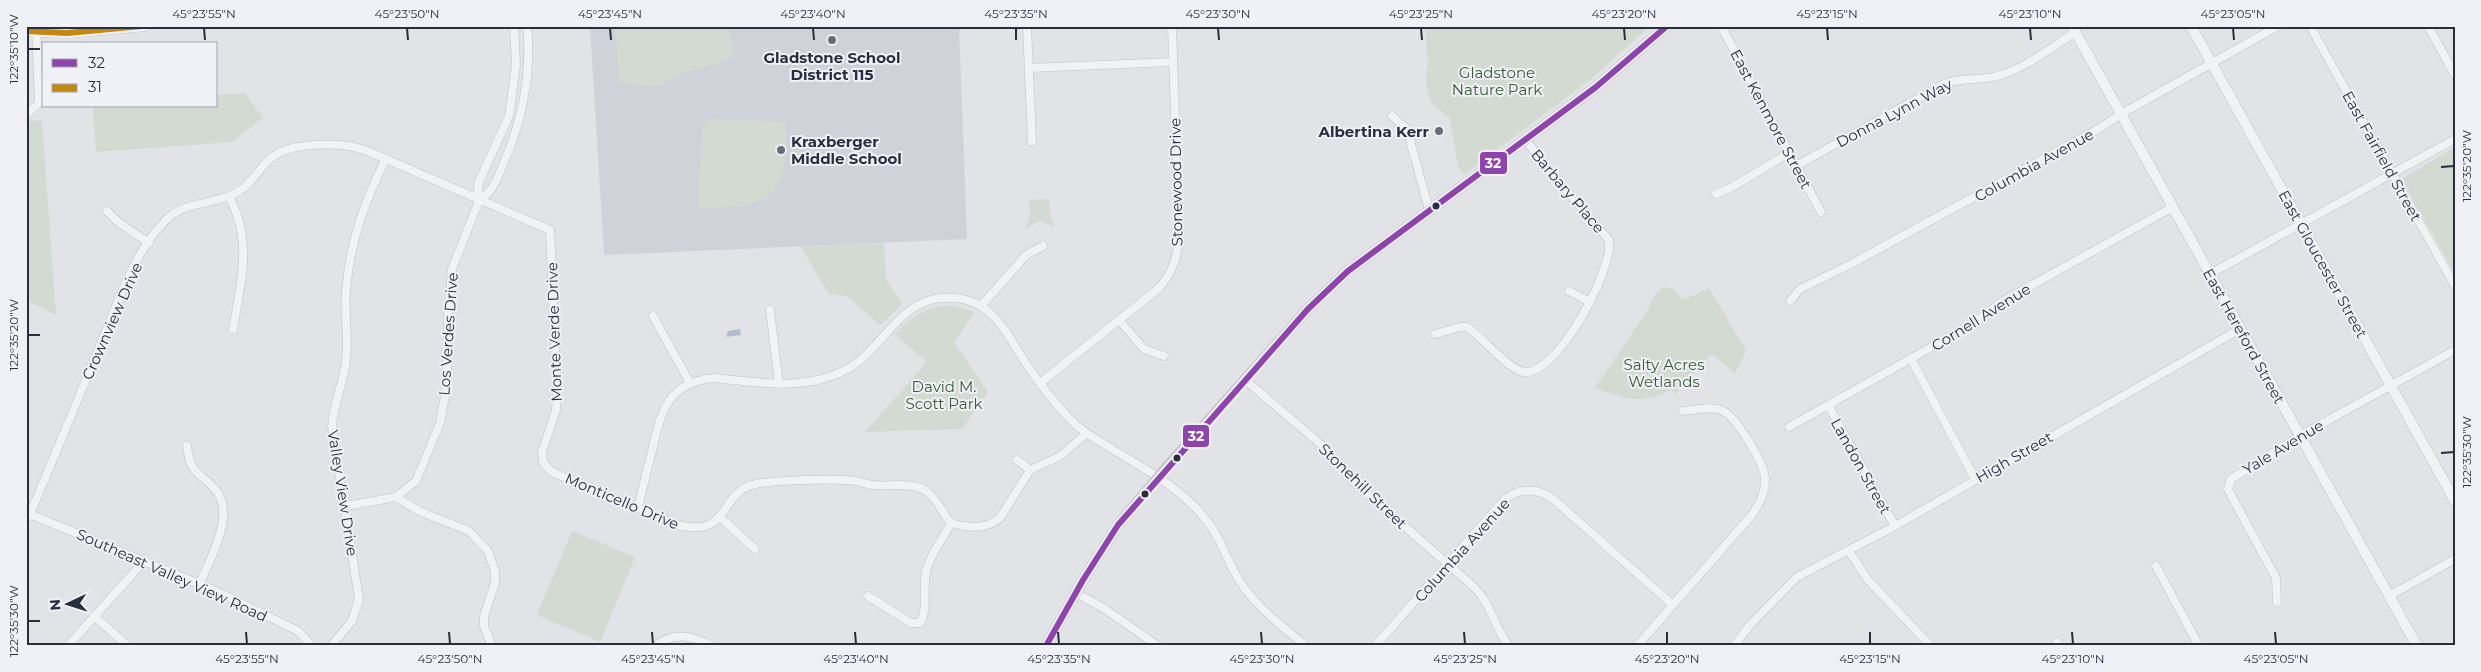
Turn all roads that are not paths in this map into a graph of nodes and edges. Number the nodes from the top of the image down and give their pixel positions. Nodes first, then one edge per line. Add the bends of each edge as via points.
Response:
1 (145, 26) edge
2 (514, 26) edge
3 (527, 26) edge
4 (1027, 26) edge
5 (1172, 26) edge
6 (1667, 26) edge
7 (1721, 26) edge
8 (2191, 26) edge
9 (2278, 26) edge
10 (2310, 26) edge
11 (2428, 26) edge
12 (2074, 29) edge
13 (33, 30) edge
14 (1173, 62) junction
15 (2212, 63) junction
16 (1029, 68) junction
17 (2455, 74) edge
18 (26, 114) edge
19 (2121, 114) junction
20 (1392, 116) dead end
21 (2455, 139) edge
22 (1526, 140) junction
23 (1032, 142) dead end
24 (1789, 153) junction
25 (385, 160) junction
26 (1796, 166) junction
27 (2392, 174) junction
28 (1716, 194) dead end
29 (229, 197) junction
30 (478, 201) junction
31 (2172, 207) junction
32 (1429, 210) junction
33 (107, 211) dead end
34 (1821, 212) dead end
35 (2301, 224) junction
36 (550, 230) joint
37 (149, 243) junction
38 (1043, 246) dead end
39 (2210, 274) junction
40 (2455, 286) edge
41 (1568, 291) dead end
42 (1790, 301) dead end
43 (1590, 302) junction
44 (982, 305) junction
45 (770, 310) dead end
46 (654, 316) dead end
47 (1120, 321) junction
48 (233, 329) dead end
49 (2240, 329) junction
50 (1435, 334) dead end
51 (2455, 350) edge
52 (1164, 356) dead end
53 (1911, 359) junction
54 (1244, 379) junction
55 (690, 383) junction
56 (1040, 383) junction
57 (779, 384) junction
58 (2390, 385) junction
59 (1828, 405) junction
60 (1683, 411) dead end
61 (1789, 427) dead end
62 (1086, 434) junction
63 (2300, 437) junction
64 (187, 446) dead end
65 (1017, 460) dead end
66 (542, 462) joint
67 (1030, 470) junction
68 (1158, 477) junction
69 (1975, 479) junction
70 (396, 497) junction
71 (2455, 501) edge
72 (346, 506) junction
73 (638, 507) junction
74 (28, 515) edge
75 (720, 517) junction
76 (951, 523) junction
77 (1895, 526) junction
78 (755, 549) dead end
79 (1848, 550) junction
80 (144, 560) junction
81 (2455, 560) edge
82 (1448, 564) junction
83 (2156, 566) dead end
84 (200, 584) junction
85 (1076, 592) junction
86 (868, 596) dead end
87 (2389, 596) junction
88 (2276, 602) dead end
89 (1673, 605) junction
90 (94, 616) junction
91 (2416, 645) edge
92 (68, 646) edge
93 (128, 646) edge
94 (312, 646) edge
95 (331, 646) edge
96 (492, 646) edge
97 (656, 646) edge
98 (713, 646) edge
99 (1046, 646) edge
100 (1158, 646) edge
101 (1306, 646) edge
102 (1376, 646) edge
103 (1510, 646) edge
104 (1637, 646) edge
105 (1734, 646) edge
106 (1931, 646) edge
107 (2198, 646) edge

1 - 13 street via 98,31
2 - 30 street, Los Verdes Drive via 514,92 506,124 478,184
3 - 30 street, Los Verdes Drive via 529,62 522,114 492,191
4 - 16 street
5 - 14 street, Stonewood Drive
6 - 22 main road via 1596,87
7 - 24 street, East Kenmore Street
8 - 15 street, East Gloucester Street
9 - 15 street, Columbia Avenue
10 - 27 street, East Fairfield Street
11 - 17 street
12 - 19 street, East Hereford Street
12 - 26 street, Donna Lynn Way via 2011,72 1944,84
13 - 18 street via 39,103
14 - 16 street
14 - 47 street, Stonewood Drive via 1179,230 1177,258 1163,284
15 - 19 street, Columbia Avenue
15 - 35 street, East Gloucester Street
16 - 23 street
19 - 31 street, East Hereford Street
19 - 42 street, Columbia Avenue via 1887,245 1800,289
20 - 32 street via 1407,129
21 - 27 street
22 - 32 main road
22 - 43 street, Barbary Place via 1609,240 1607,266
24 - 26 street, East Kenmore Street
24 - 28 street
25 - 29 street, Crownview Drive via 351,146 290,148 270,159 242,189
25 - 30 street, Crownview Drive
25 - 72 street, Valley View Drive via 364,204 352,247 346,292 346,359 332,427
26 - 34 street, East Kenmore Street
27 - 35 street
27 - 40 street, East Fairfield Street
29 - 37 street, Crownview Drive via 179,210 166,220
29 - 48 street via 241,226 244,258
30 - 36 street, Crownview Drive
30 - 70 street, Los Verdes Drive via 452,269 446,385 440,424 416,481
31 - 39 street, East Hereford Street
31 - 53 street, Cornell Avenue via 2003,301 1976,322
32 - 54 main road via 1337,280
33 - 37 street
35 - 39 street
35 - 58 street, East Gloucester Street
36 - 66 street, Monte Verde Drive via 557,393 556,410 542,452
37 - 74 street, Crownview Drive via 130,273
38 - 44 street via 1026,255
39 - 49 street, East Hereford Street
41 - 43 street
43 - 50 street, Barbary Place via 1560,348 1541,367 1531,372 1516,369 1468,327
44 - 56 street via 1009,334
44 - 57 street via 956,298 925,302 900,318 874,350 848,369 816,381
45 - 57 street
46 - 55 street
47 - 52 street via 1144,349
47 - 56 street, Stonewood Drive
49 - 63 street, East Hereford Street
49 - 69 street, High Street
51 - 58 street, Yale Avenue
53 - 59 street, Cornell Avenue
53 - 69 street
54 - 68 main road
54 - 82 street, Stonehill Street via 1330,452 1352,480
55 - 57 street via 713,378
55 - 73 street via 673,395 661,412
56 - 62 street
58 - 63 street, Yale Avenue
58 - 71 street, East Gloucester Street
59 - 61 street, Cornell Avenue
59 - 77 street, Landon Street
60 - 89 street via 1711,407 1724,410 1735,419 1765,476 1760,504
62 - 67 street via 1060,456
62 - 68 street
63 - 87 street, East Hereford Street
63 - 88 street, Yale Avenue via 2234,477 2228,489 2276,578
64 - 84 street via 189,464 217,491 224,520
65 - 67 street
66 - 73 street, Monticello Drive via 552,472
67 - 76 street via 1007,509 993,524 981,528
68 - 85 main road via 1118,525
68 - 101 street via 1202,515 1248,593
69 - 77 street, High Street
70 - 72 street, Los Verdes Drive
70 - 96 street via 420,512 476,537 492,560 496,583 484,616 484,626
72 - 95 street, Valley View Drive via 359,599 352,621
73 - 75 street, Monticello Drive via 689,528 708,525
74 - 80 street, Southeast Valley View Road
75 - 76 street, Monticello Drive via 738,493 753,484 848,480 873,485 912,485 931,495
75 - 78 street
76 - 86 street via 927,565 925,614 920,623 911,623
77 - 79 street, High Street
79 - 105 street, High Street via 1788,584
79 - 106 street via 1868,580
80 - 84 street, Southeast Valley View Road
80 - 90 street
81 - 87 street
82 - 89 street, Columbia Avenue via 1505,499 1518,492 1535,491 1552,498
82 - 102 street, Columbia Avenue
82 - 103 street, Stonehill Street via 1482,596
83 - 107 street
84 - 94 street, Southeast Valley View Road via 298,631
85 - 99 main road
85 - 100 street
87 - 91 street, East Hereford Street
89 - 104 street
90 - 92 street
90 - 93 street
97 - 98 street via 668,638 680,636 692,637

